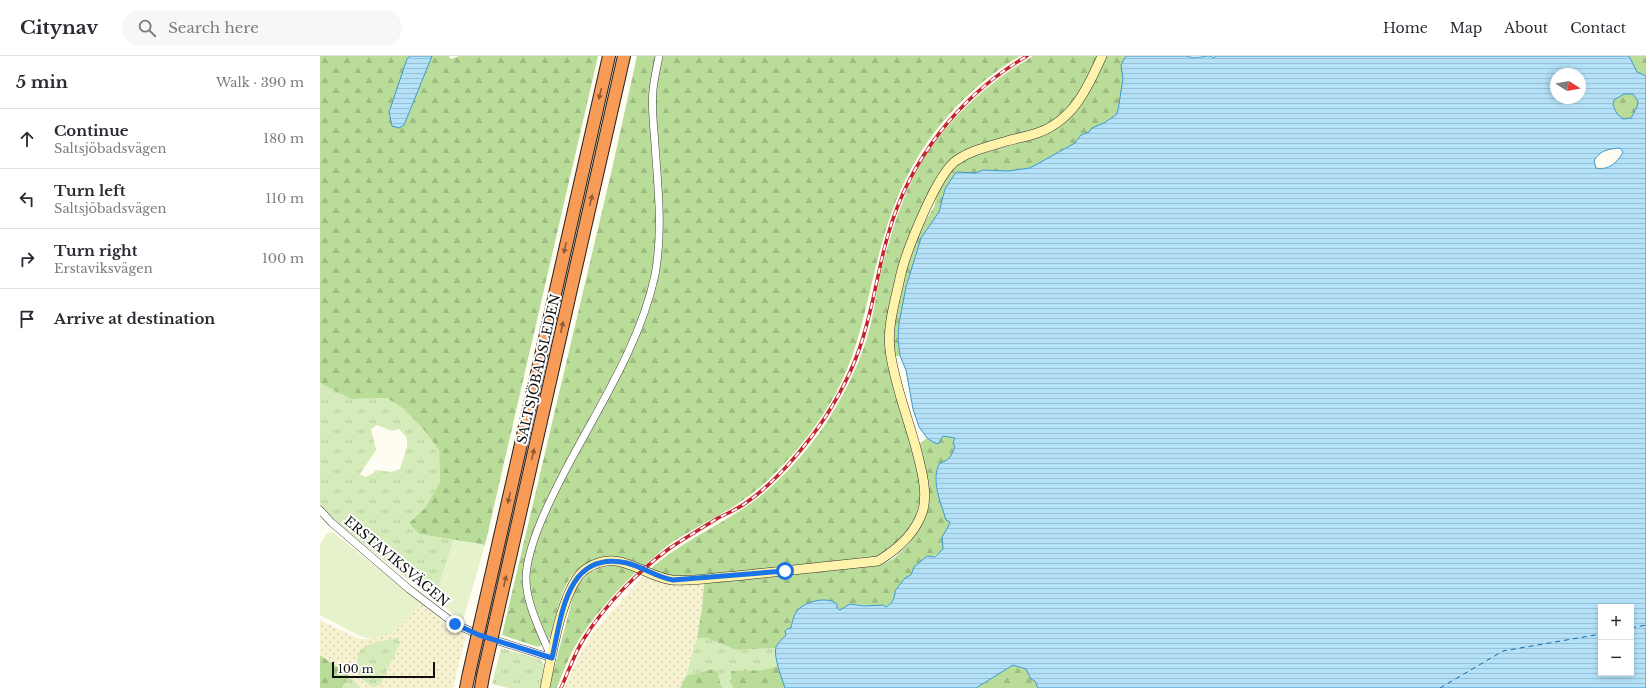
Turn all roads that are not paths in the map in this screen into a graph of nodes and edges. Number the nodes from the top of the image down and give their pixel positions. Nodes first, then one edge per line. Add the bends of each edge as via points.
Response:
1 (609, 56) edge
2 (624, 56) edge
3 (659, 56) edge
4 (1102, 56) edge
5 (320, 510) edge
6 (552, 658) junction
7 (466, 688) edge
8 (481, 688) edge
9 (545, 688) edge

1 -> 7 highway, SALTSJÖBADSLEDEN, bridge
8 -> 2 highway, SALTSJÖBADSLEDEN, bridge
3 - 6 street via 653,91 659,206 655,274 636,335 553,495 534,542 528,565 526,579 531,606
4 - 6 street via 1078,102 1065,118 1054,126 1040,133 984,148 956,160 938,182 910,244 888,337 925,490 923,509 917,525 909,536 890,554 878,561 695,579 673,580 629,564 613,561 600,563 587,568 572,586 561,616
5 - 6 street, ERSTAVIKSVÄGEN via 409,589 455,624 479,635
6 - 9 street

